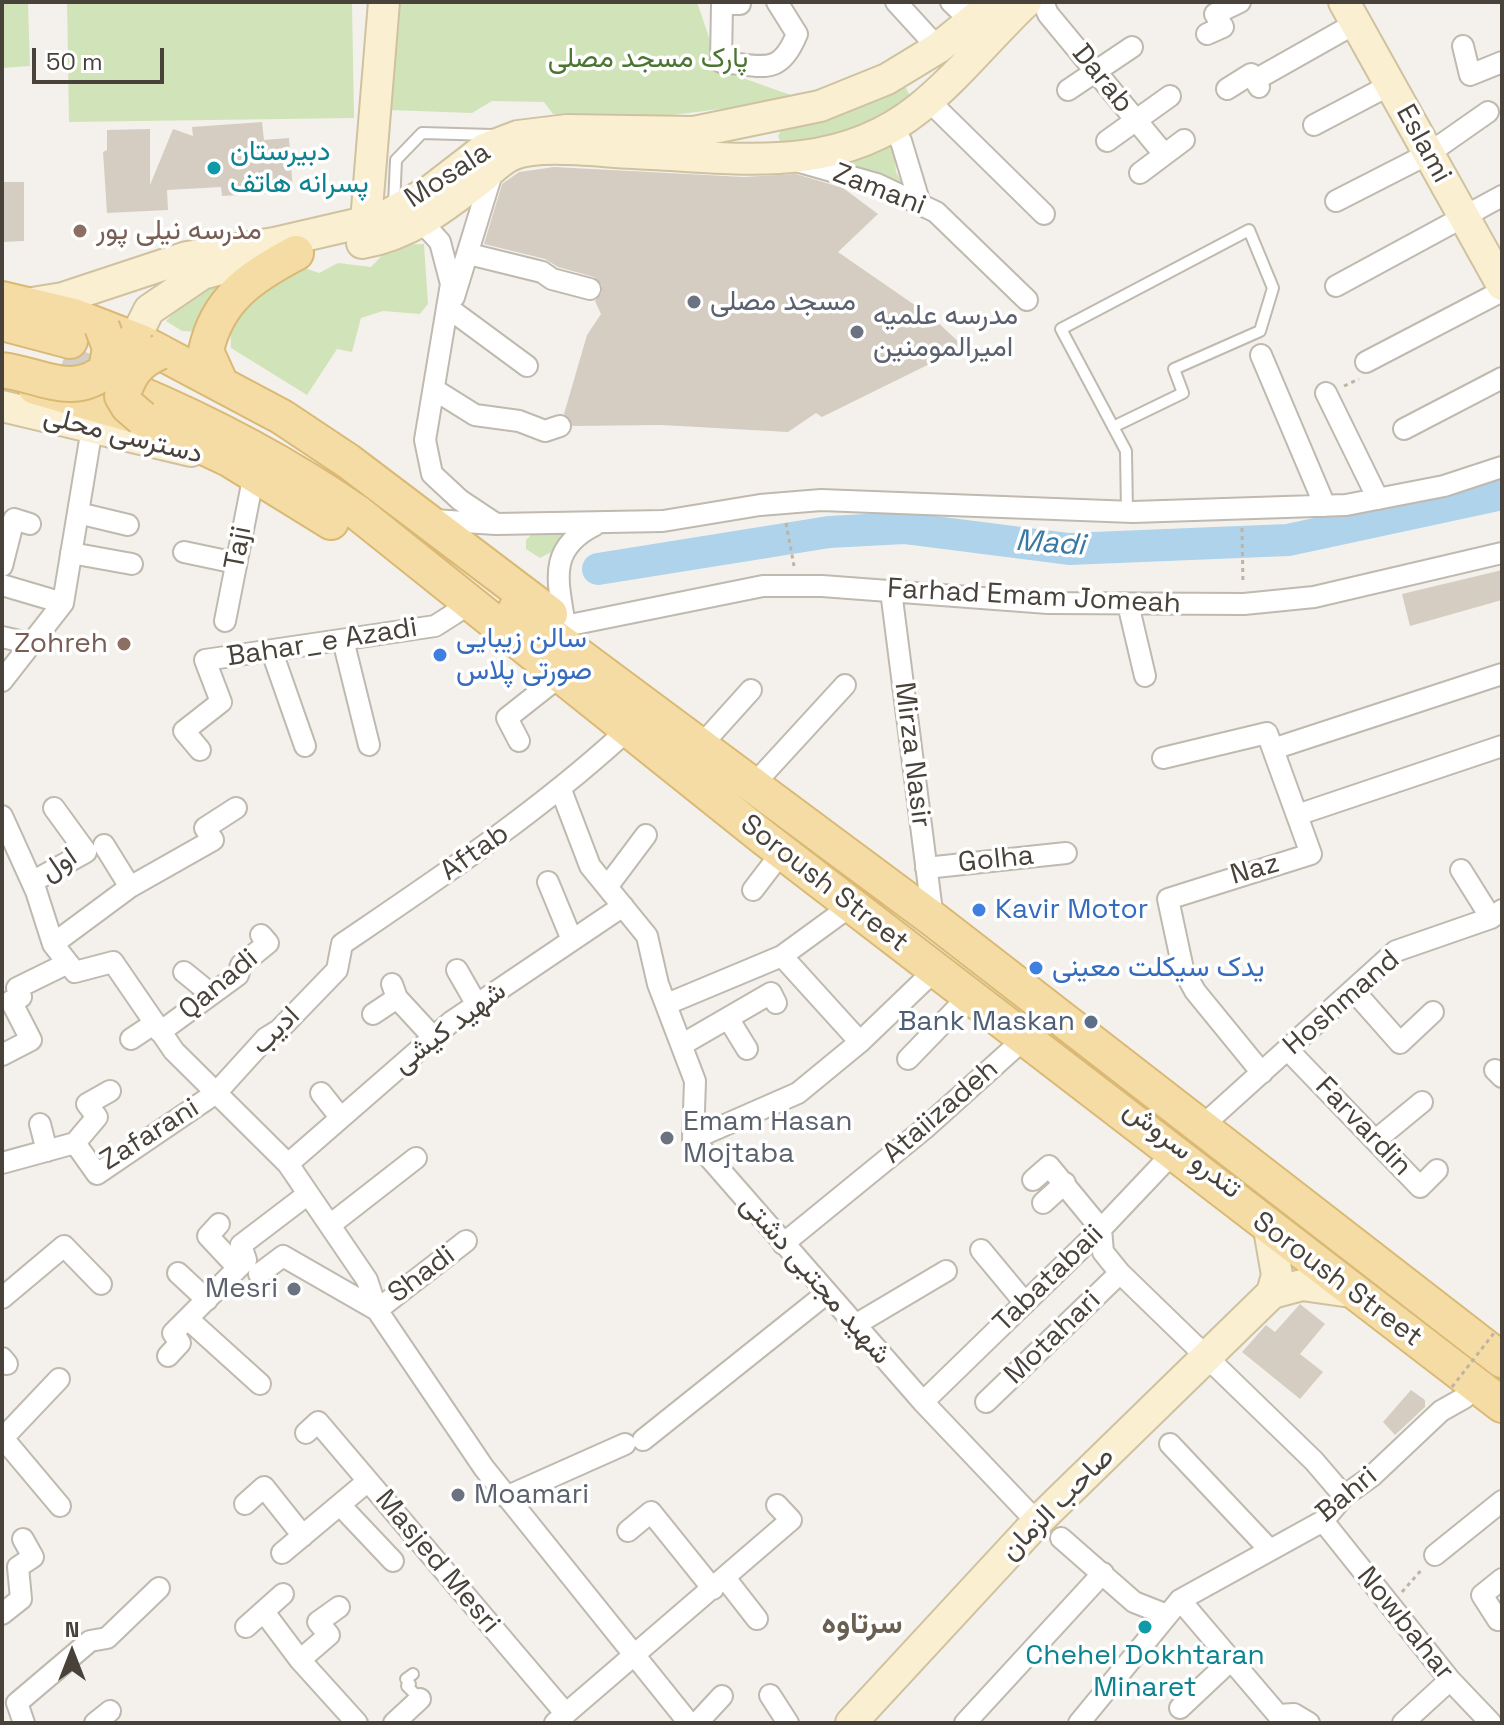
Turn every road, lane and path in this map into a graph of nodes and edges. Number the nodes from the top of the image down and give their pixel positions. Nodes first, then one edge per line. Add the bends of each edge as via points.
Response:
1 (384, 2) edge
2 (777, 2) edge
3 (896, 2) edge
4 (995, 2) edge
5 (1026, 2) edge
6 (1043, 2) edge
7 (1240, 2) edge
8 (740, 4) dead end
9 (961, 12) edge
10 (1350, 13) edge
11 (1207, 34) dead end
12 (1463, 46) dead end
13 (1132, 47) dead end
14 (938, 48) junction
15 (1502, 62) edge
16 (1097, 73) junction
17 (886, 80) junction
18 (1390, 85) junction
19 (1227, 89) dead end
20 (1068, 90) dead end
21 (1170, 96) dead end
22 (922, 105) junction
23 (1488, 112) dead end
24 (755, 119) junction
25 (1136, 120) junction
26 (1314, 125) dead end
27 (891, 127) junction
28 (518, 136) junction
29 (1184, 140) dead end
30 (1107, 141) dead end
31 (1164, 154) junction
32 (1428, 154) junction
33 (779, 159) junction
34 (493, 170) junction
35 (1140, 173) dead end
36 (1502, 196) edge
37 (1336, 201) dead end
38 (920, 204) junction
39 (1044, 214) dead end
40 (1462, 215) junction
41 (408, 216) junction
42 (366, 221) junction
43 (296, 253) junction
44 (469, 254) junction
45 (126, 275) junction
46 (1336, 286) dead end
47 (1502, 288) edge
48 (590, 289) dead end
49 (1027, 300) dead end
50 (447, 307) junction
51 (9, 309) edge
52 (149, 310) junction
53 (2, 344) edge
54 (1261, 355) dead end
55 (1366, 362) joint
56 (527, 366) dead end
57 (2, 370) edge
58 (136, 374) junction
59 (2, 377) edge
60 (1502, 378) edge
61 (220, 382) junction
62 (435, 390) junction
63 (1326, 393) joint
64 (2, 406) edge
65 (560, 426) dead end
66 (1113, 427) junction
67 (92, 428) junction
68 (1404, 429) dead end
69 (1502, 467) edge
70 (249, 471) junction
71 (1378, 499) junction
72 (783, 503) junction
73 (1325, 506) junction
74 (1241, 508) junction
75 (1127, 512) junction
76 (78, 513) junction
77 (426, 519) junction
78 (599, 523) junction
79 (30, 524) dead end
80 (496, 524) junction
81 (128, 525) dead end
82 (184, 552) dead end
83 (71, 553) junction
84 (1502, 553) edge
85 (236, 563) junction
86 (132, 564) dead end
87 (2, 566) edge
88 (2, 585) edge
89 (797, 586) junction
90 (891, 591) junction
91 (63, 603) junction
92 (1128, 604) junction
93 (1244, 604) junction
94 (457, 612) junction
95 (225, 621) dead end
96 (565, 626) junction
97 (2, 637) edge
98 (343, 640) junction
99 (32, 644) junction
100 (272, 652) junction
101 (1502, 674) edge
102 (1145, 676) dead end
103 (2, 681) edge
104 (550, 684) junction
105 (845, 685) dead end
106 (751, 690) dead end
107 (621, 736) junction
108 (519, 741) dead end
109 (705, 741) junction
110 (369, 745) dead end
111 (305, 746) dead end
112 (1502, 746) edge
113 (1273, 749) junction
114 (200, 750) dead end
115 (1163, 758) dead end
116 (756, 782) junction
117 (561, 790) junction
118 (785, 807) junction
119 (54, 808) dead end
120 (236, 808) dead end
121 (1297, 815) junction
122 (2, 816) edge
123 (646, 835) dead end
124 (104, 845) dead end
125 (773, 845) junction
126 (1066, 853) dead end
127 (926, 868) junction
128 (1461, 870) dead end
129 (32, 882) junction
130 (548, 882) dead end
131 (130, 887) junction
132 (607, 887) junction
133 (753, 890) dead end
134 (852, 905) junction
135 (623, 906) junction
136 (1497, 914) edge
137 (933, 919) junction
138 (261, 935) dead end
139 (572, 940) junction
140 (53, 944) junction
141 (782, 956) junction
142 (68, 963) junction
143 (337, 970) joint
144 (457, 970) dead end
145 (935, 970) junction
146 (184, 972) dead end
147 (1354, 991) junction
148 (211, 994) junction
149 (969, 996) junction
150 (776, 1003) dead end
151 (667, 1004) junction
152 (477, 1005) junction
153 (1433, 1012) dead end
154 (373, 1014) dead end
155 (728, 1018) junction
156 (158, 1028) junction
157 (1078, 1033) junction
158 (433, 1037) junction
159 (131, 1039) dead end
160 (860, 1042) junction
161 (683, 1044) junction
162 (747, 1049) dead end
163 (1037, 1049) junction
164 (1288, 1050) junction
165 (2, 1055) edge
166 (908, 1059) dead end
167 (1262, 1073) junction
168 (110, 1091) dead end
169 (216, 1093) junction
170 (321, 1093) dead end
171 (1422, 1102) dead end
172 (340, 1117) junction
173 (40, 1124) dead end
174 (1200, 1128) junction
175 (693, 1139) junction
176 (1377, 1139) junction
177 (75, 1143) junction
178 (47, 1151) junction
179 (1172, 1154) junction
180 (416, 1158) dead end
181 (2, 1163) edge
182 (288, 1164) junction
183 (1437, 1170) dead end
184 (1033, 1180) dead end
185 (1065, 1183) junction
186 (308, 1194) junction
187 (1043, 1203) dead end
188 (219, 1224) dead end
189 (330, 1225) junction
190 (1101, 1229) junction
191 (1269, 1229) junction
192 (466, 1241) dead end
193 (783, 1244) junction
194 (981, 1250) dead end
195 (238, 1268) junction
196 (946, 1271) dead end
197 (178, 1273) dead end
198 (1120, 1273) junction
199 (259, 1274) dead end
200 (101, 1284) dead end
201 (1351, 1292) junction
202 (827, 1293) junction
203 (1272, 1293) junction
204 (2, 1298) edge
205 (207, 1300) junction
206 (1025, 1303) junction
207 (377, 1310) junction
208 (188, 1319) junction
209 (855, 1325) junction
210 (1498, 1346) edge
211 (168, 1356) dead end
212 (1205, 1357) junction
213 (59, 1379) dead end
214 (260, 1384) dead end
215 (1483, 1384) edge
216 (923, 1402) junction
217 (986, 1402) dead end
218 (1502, 1405) edge
219 (306, 1433) dead end
220 (2, 1438) edge
221 (1170, 1444) dead end
222 (368, 1481) junction
223 (1344, 1496) junction
224 (506, 1497) junction
225 (1502, 1501) edge
226 (245, 1504) dead end
227 (340, 1505) junction
228 (777, 1505) dead end
229 (60, 1506) dead end
230 (1323, 1521) junction
231 (1049, 1530) junction
232 (628, 1531) dead end
233 (303, 1536) junction
234 (23, 1539) dead end
235 (1269, 1549) junction
236 (282, 1553) dead end
237 (1435, 1555) joint
238 (393, 1561) dead end
239 (1103, 1573) junction
240 (1502, 1579) edge
241 (719, 1584) junction
242 (159, 1588) dead end
243 (283, 1594) dead end
244 (1391, 1604) junction
245 (339, 1607) dead end
246 (1174, 1607) junction
247 (264, 1612) junction
248 (2, 1614) edge
249 (757, 1619) dead end
250 (1498, 1620) dead end
251 (246, 1627) dead end
252 (634, 1658) junction
253 (300, 1660) junction
254 (1230, 1661) junction
255 (413, 1674) dead end
256 (1450, 1680) junction
257 (770, 1695) dead end
258 (722, 1696) dead end
259 (423, 1702) joint
260 (1180, 1708) dead end
261 (560, 1719) edge
262 (1273, 1719) edge
263 (1081, 1722) edge
264 (24, 1723) edge
265 (357, 1723) edge
266 (394, 1723) edge
267 (689, 1723) edge
268 (697, 1723) edge
269 (788, 1723) edge
270 (851, 1723) edge
271 (965, 1723) edge
272 (1309, 1723) edge
273 (1403, 1723) edge
274 (1491, 1723) edge

1 - 42 main road
2 - 8 street via 797,34 788,57 775,66 721,62 722,4
3 - 14 street
4 - 9 main road, Mosala
5 - 22 main road, Mosala
6 - 16 street, Darab via 1067,23
7 - 11 street via 1215,14 1223,27
9 - 14 main road, Mosala
10 - 18 main road, Eslami
10 - 19 street via 1259,86 1251,74
12 - 15 street via 1470,75
13 - 16 street
14 - 17 main road, Mosala
16 - 20 street
16 - 25 street, Darab
17 - 22 main road via 904,79
17 - 24 main road, Mosala via 820,106
18 - 26 street
18 - 32 main road, Eslami
21 - 25 street
22 - 27 main road, Mosala
22 - 39 street
23 - 32 street
24 - 28 main road, Mosala via 694,132 567,130
24 - 33 main road via 753,140
25 - 30 street
25 - 31 street, Darab
27 - 33 main road, Mosala via 845,148
27 - 38 street via 901,141
28 - 41 main road, Mosala via 484,149 431,190
28 - 41 lane via 422,133 396,160
29 - 31 street
31 - 35 street
32 - 37 street
32 - 40 main road, Eslami
33 - 34 main road, Mosala via 536,151 512,155
33 - 38 street, Zamani via 877,184
34 - 41 main road, Mosala
34 - 44 street
36 - 40 street
38 - 49 street, Zamani via 936,212
40 - 46 street
40 - 47 main road, Eslami
41 - 42 main road, Mosala
41 - 43 main road, Mosala via 372,241
41 - 50 street via 440,242 447,258
42 - 45 main road, Mosala via 187,257
43 - 52 main road, Mosala via 202,274
43 - 61 main road via 249,280 231,295 216,319 206,351
44 - 48 street
44 - 50 street
45 - 51 main road, Mosala via 63,298
45 - 52 main road via 124,298 129,306
47 - 55 street
50 - 56 street
50 - 62 street
51 - 53 main road via 67,351
51 - 58 main road, bridge via 74,316 102,327 110,348
52 - 58 main road, Mosala
54 - 73 street
55 - 63 path via 1372,374
57 - 58 main road, bridge via 68,385
58 - 59 main road
58 - 61 main road
58 - 70 main road
58 - 118 main road, Soroush Street via 213,403 298,448
58 - 125 main road, Soroush Street via 358,513
60 - 68 street
61 - 77 main road via 322,443
62 - 65 street via 475,415 545,431
62 - 80 street via 425,440 432,474
63 - 71 street
64 - 67 main road, دسترسی محلی
66 - 66 lane via 1061,329 1249,230 1273,288 1260,331 1174,369 1183,393
66 - 75 lane via 1126,451
67 - 70 main road, دسترسی محلی
67 - 76 street
69 - 71 street
70 - 85 street, Taji
70 - 94 main road via 308,506
71 - 73 street
72 - 75 street
72 - 78 street via 663,521
72 - 89 path
73 - 74 street
74 - 75 street
74 - 93 path
76 - 81 street
76 - 83 street
77 - 80 street
77 - 96 main road
78 - 80 street
78 - 96 street via 579,533 562,551
79 - 87 street via 14,519
82 - 85 street
83 - 86 street
83 - 91 street
84 - 93 street, Farhad Emam Jomeah via 1314,597
85 - 95 street, Taji
88 - 91 street
89 - 90 street, Farhad Emam Jomeah
89 - 96 street, Farhad Emam Jomeah via 763,586
90 - 92 street, Farhad Emam Jomeah
90 - 127 street, Mirza Nasir
91 - 99 street
92 - 93 street, Farhad Emam Jomeah
92 - 102 street
94 - 98 street, Bahar_e Azadi via 435,626
94 - 104 main road
96 - 109 main road
97 - 99 street
98 - 100 street, Bahar_e Azadi
98 - 110 street
99 - 103 street
100 - 111 street
100 - 114 street, Bahar_e Azadi via 205,660 221,702 184,731
101 - 113 street
104 - 107 main road
104 - 108 street via 507,718
105 - 116 street
106 - 109 street
107 - 117 street, Aftab
107 - 125 main road
109 - 116 main road
112 - 121 street
113 - 115 street via 1267,733
113 - 121 street, Naz
116 - 118 main road
117 - 132 street via 590,866
117 - 143 street, Aftab via 342,944
118 - 137 main road, Soroush Street
119 - 129 street, اول via 86,852
120 - 131 street via 205,828 213,840
121 - 167 street, Naz via 1311,854 1168,899 1183,969
122 - 129 street
123 - 132 street
124 - 131 street
125 - 133 street
125 - 134 main road, Soroush Street
126 - 127 street, Golha
127 - 137 street, Mirza Nasir
128 - 136 street
129 - 140 street
130 - 139 street
131 - 140 street
132 - 135 street
134 - 141 street
134 - 145 main road, Soroush Street
135 - 139 street, شهید کیشی
135 - 151 street via 647,936
136 - 147 street, Hoshmand via 1396,951
137 - 157 main road, Soroush Street
138 - 148 street, Qanadi via 268,943
139 - 152 street, شهید کیشی
140 - 142 street
141 - 151 street
141 - 160 street
142 - 156 street via 75,972 113,962
142 - 165 street via 17,988 21,997 11,1001 31,1040
143 - 169 street, ادیب
144 - 152 street
145 - 149 main road, Soroush Street
145 - 160 street
146 - 148 street
147 - 153 street via 1400,1043
147 - 164 street, Hoshmand
148 - 156 street, Qanadi
149 - 163 main road, Soroush Street
149 - 166 street
150 - 155 street via 771,993
151 - 161 street
152 - 158 street, شهید کیشی
154 - 158 street via 394,991
155 - 161 street
155 - 162 street
156 - 159 street, Qanadi
156 - 169 street
157 - 174 main road, Soroush Street
157 - 215 lane, تندرو سروش via 1083,1048
158 - 172 street, شهید کیشی
160 - 175 street via 798,1093
161 - 175 street via 695,1081
163 - 179 main road, Soroush Street
163 - 193 street, Ataiizadeh via 924,1129
163 - 215 lane, تندرو سروش via 1063,1058
164 - 167 street, Hoshmand
164 - 176 street, Farvardin
167 - 174 street, Hoshmand
168 - 177 street via 87,1104 97,1117
169 - 177 street, Zafarani via 97,1174
169 - 182 street
170 - 172 street
171 - 176 street
172 - 182 street, شهید کیشی
173 - 178 street
174 - 210 main road, Soroush Street
175 - 193 street, شهید مجتبی دشتی
176 - 183 street, Farvardin via 1420,1187
177 - 178 street, Zafarani
178 - 181 street, Zafarani
179 - 190 street, Tabatabaii
179 - 191 main road, Soroush Street
180 - 189 street
182 - 186 street
184 - 185 street via 1049,1166
185 - 187 street
185 - 190 street
186 - 189 street
186 - 195 street via 241,1245 246,1260
188 - 195 street via 208,1236
189 - 207 street via 367,1280
190 - 198 street via 1103,1252
190 - 206 street, Tabatabaii
191 - 201 main road, Soroush Street
191 - 203 main road via 1277,1275
192 - 207 street, Shadi
193 - 202 street, شهید مجتبی دشتی
194 - 206 street
195 - 205 street
196 - 209 street
197 - 205 street
198 - 212 street
198 - 217 street, Motahari
199 - 207 street via 283,1256
200 - 204 street via 64,1246
201 - 203 main road via 1302,1285
201 - 215 main road, Soroush Street
202 - 209 street, شهید مجتبی دشتی
202 - 224 street via 634,1442
203 - 212 main road, صاحب الزمان
205 - 208 street
206 - 216 street, Tabatabaii
207 - 224 street
208 - 211 street via 173,1333 180,1343
208 - 214 street
209 - 216 street, شهید مجتبی دشتی
210 - 215 path, bridge
212 - 223 street
212 - 231 main road, صاحب الزمان
213 - 220 street
215 - 218 main road, Soroush Street
215 - 223 street, Bahri via 1441,1411
216 - 231 street, شهید مجتبی دشتی
219 - 222 street, Masjed Mesri via 318,1422
220 - 229 street
221 - 235 street
222 - 227 street
222 - 261 street, Masjed Mesri
223 - 230 street, Bahri
224 - 252 street
225 - 237 street
226 - 233 street via 264,1487
227 - 233 street
227 - 238 street
228 - 241 street via 791,1520
230 - 235 street, Bahri
230 - 244 street, Nowbahar
231 - 239 street, شهید مجتبی دشتی
231 - 270 main road, صاحب الزمان
232 - 241 street via 651,1512
233 - 236 street
234 - 248 street via 33,1557 18,1567 21,1599
235 - 246 street, Bahri
237 - 244 path
239 - 246 street, شهید مجتبی دشتی via 1134,1602
239 - 271 street
240 - 250 street via 1482,1595
241 - 249 street
241 - 252 street
242 - 264 street via 107,1638 90,1641 17,1703
243 - 247 street
244 - 256 street, Nowbahar
245 - 253 street via 318,1622 329,1635
246 - 254 street
246 - 263 street
247 - 251 street
247 - 253 street
252 - 261 street
252 - 267 street
253 - 265 street
254 - 260 street
254 - 262 street
255 - 259 lane via 406,1679 407,1686
256 - 273 street
256 - 274 street, Nowbahar
257 - 269 street
258 - 268 street
259 - 266 street
262 - 272 street via 1294,1714

